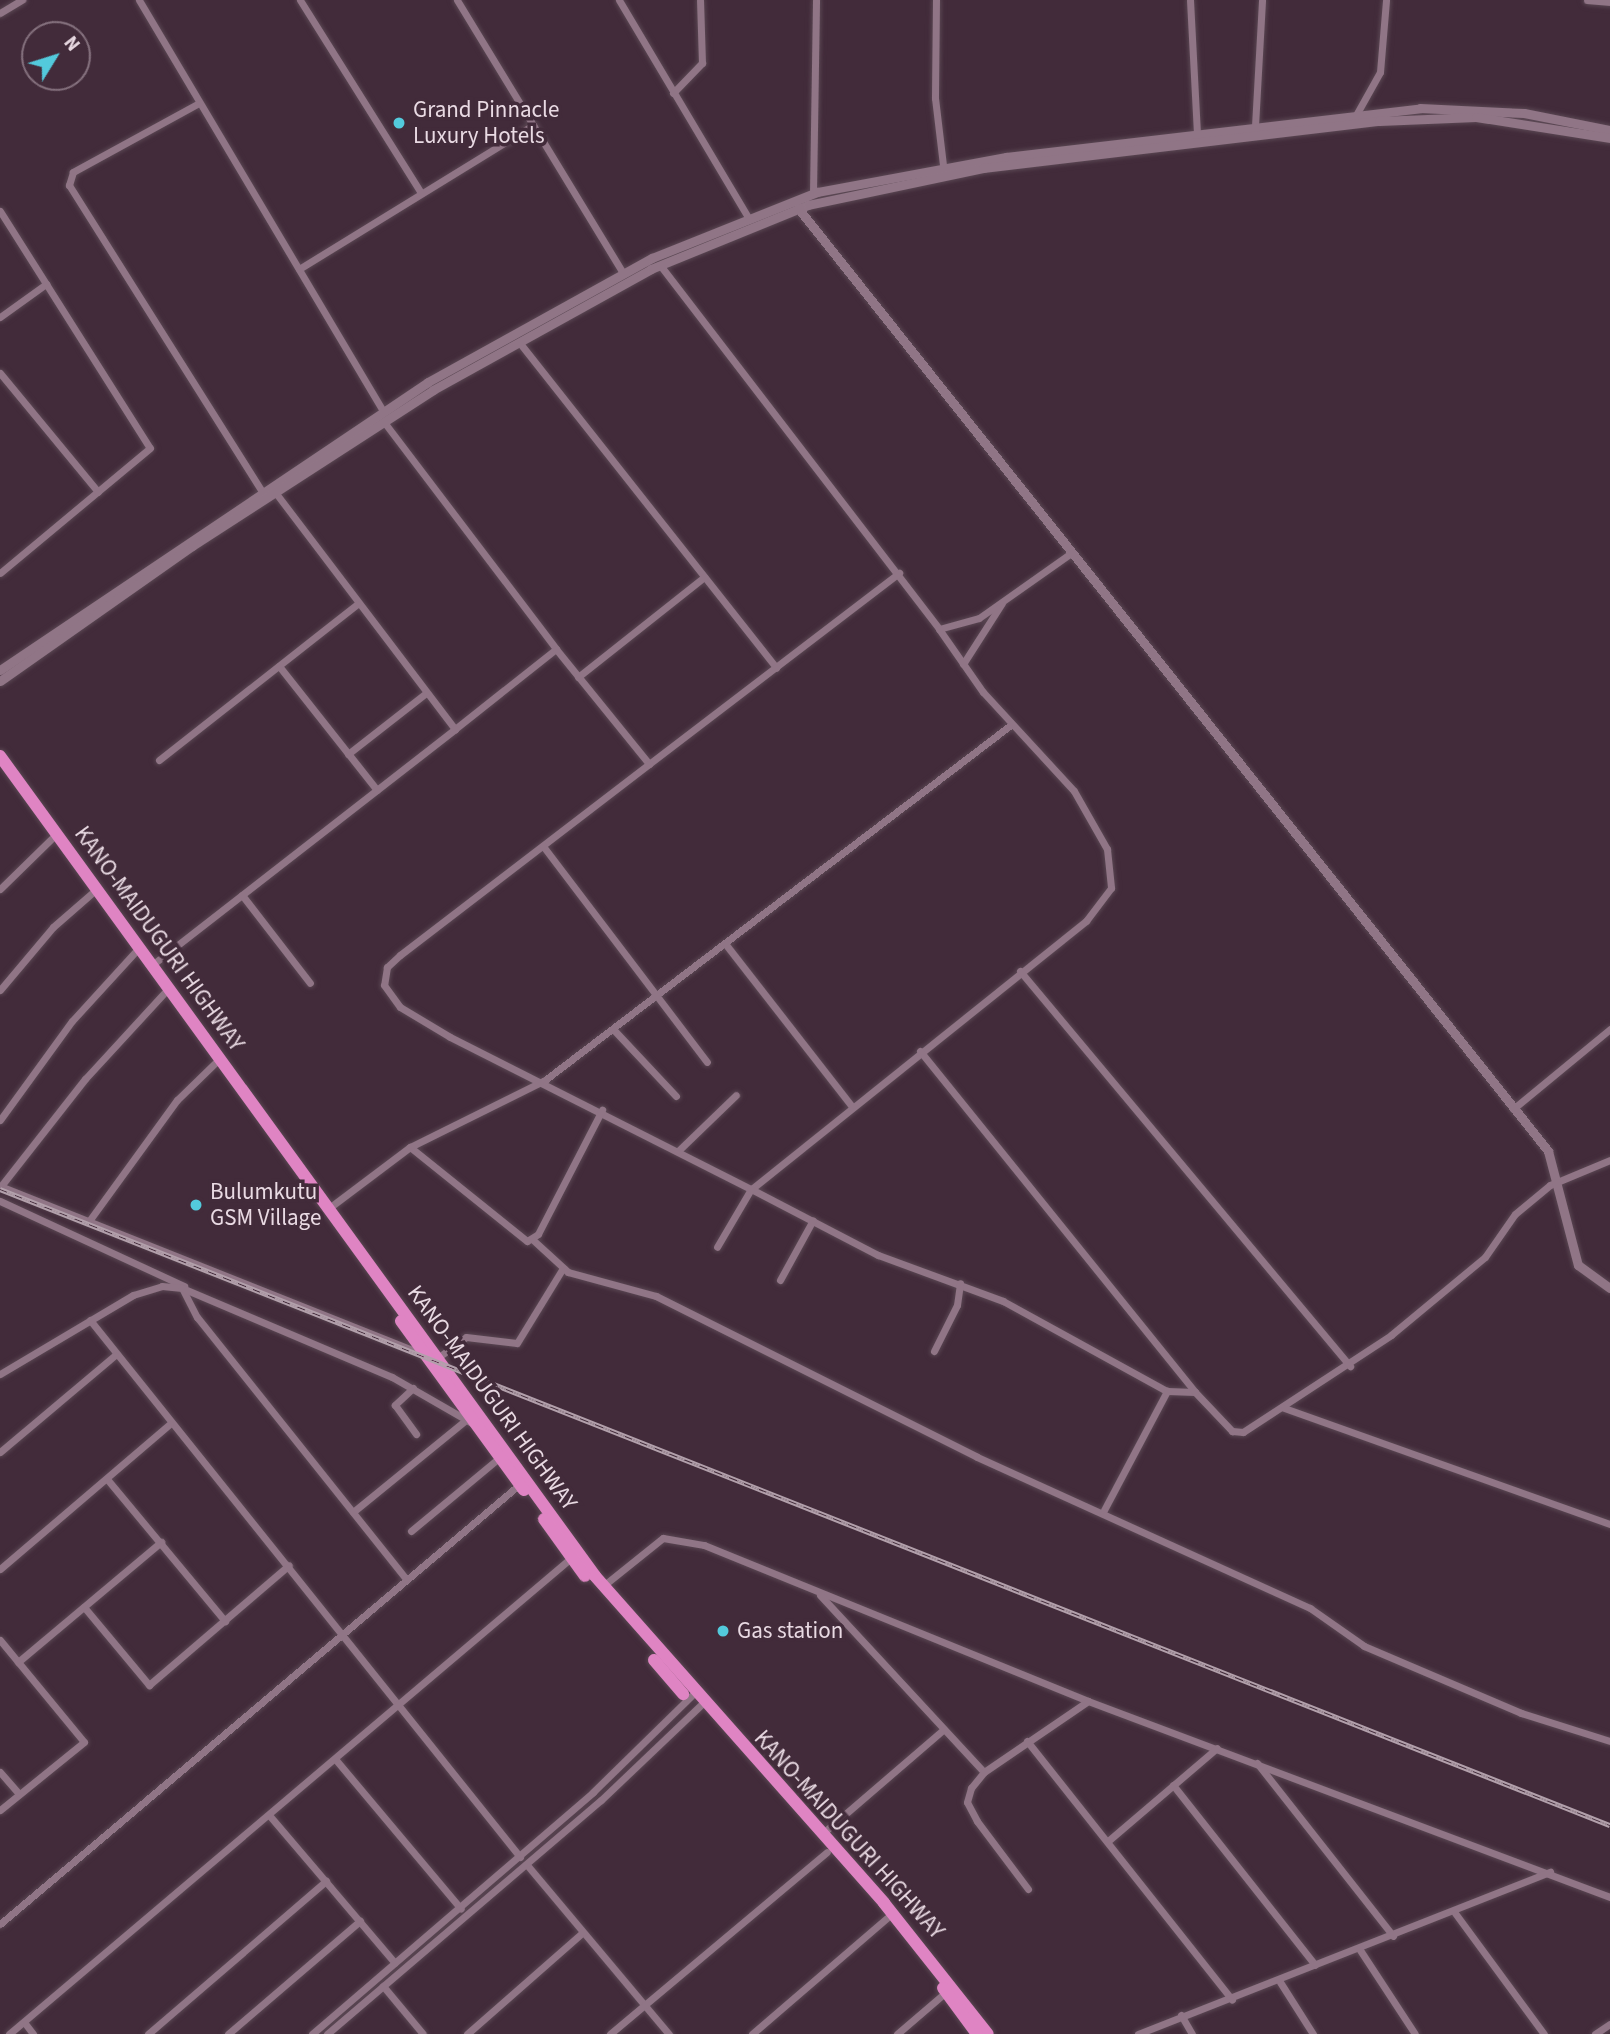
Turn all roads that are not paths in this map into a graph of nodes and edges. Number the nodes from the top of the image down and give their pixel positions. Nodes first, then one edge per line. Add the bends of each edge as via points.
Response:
1 (22, 0) edge
2 (139, 0) edge
3 (300, 0) edge
4 (457, 0) edge
5 (619, 0) edge
6 (700, 0) edge
7 (816, 0) edge
8 (936, 0) edge
9 (1190, 0) edge
10 (1262, 0) edge
11 (1386, 0) edge
12 (1587, 0) edge
13 (1610, 2) edge
14 (0, 13) edge
15 (673, 93) junction
16 (199, 103) junction
17 (1356, 115) junction
18 (533, 125) junction
19 (1255, 126) junction
20 (1610, 130) edge
21 (1196, 134) junction
22 (1610, 138) edge
23 (944, 171) junction
24 (421, 191) junction
25 (813, 193) junction
26 (798, 208) junction
27 (0, 211) edge
28 (747, 216) junction
29 (660, 265) junction
30 (299, 269) junction
31 (623, 273) junction
32 (47, 284) junction
33 (0, 317) edge
34 (519, 342) junction
35 (0, 373) edge
36 (383, 411) junction
37 (384, 422) junction
38 (261, 490) junction
39 (98, 492) junction
40 (275, 492) junction
41 (1070, 553) junction
42 (0, 573) edge
43 (899, 573) junction
44 (704, 577) junction
45 (1006, 598) junction
46 (357, 604) junction
47 (939, 629) junction
48 (556, 649) junction
49 (963, 664) junction
50 (279, 666) junction
51 (776, 668) junction
52 (0, 670) edge
53 (578, 677) junction
54 (0, 681) edge
55 (426, 694) junction
56 (1012, 724) junction
57 (455, 729) junction
58 (348, 754) junction
59 (0, 756) edge
60 (159, 760) dead end
61 (649, 764) junction
62 (0, 768) edge
63 (377, 790) junction
64 (52, 838) junction
65 (542, 846) junction
66 (79, 869) junction
67 (0, 889) edge
68 (92, 893) junction
69 (242, 895) junction
70 (727, 946) junction
71 (135, 952) junction
72 (152, 965) junction
73 (1020, 971) junction
74 (310, 983) dead end
75 (0, 990) edge
76 (164, 993) junction
77 (659, 995) junction
78 (1610, 1029) edge
79 (613, 1030) junction
80 (920, 1051) junction
81 (707, 1062) dead end
82 (215, 1063) junction
83 (545, 1080) junction
84 (736, 1095) dead end
85 (676, 1096) dead end
86 (851, 1105) junction
87 (1513, 1109) junction
88 (602, 1110) junction
89 (0, 1120) edge
90 (410, 1147) junction
91 (679, 1150) junction
92 (1610, 1160) edge
93 (1561, 1181) junction
94 (1, 1186) edge
95 (751, 1189) junction
96 (1, 1202) edge
97 (329, 1208) junction
98 (813, 1220) junction
99 (89, 1221) junction
100 (532, 1239) junction
101 (717, 1247) dead end
102 (563, 1268) junction
103 (780, 1280) dead end
104 (960, 1283) junction
105 (182, 1288) junction
106 (1610, 1288) edge
107 (203, 1295) junction
108 (90, 1320) junction
109 (934, 1351) dead end
110 (115, 1355) junction
111 (426, 1356) junction
112 (441, 1361) junction
113 (1349, 1366) junction
114 (0, 1374) edge
115 (412, 1388) junction
116 (1167, 1391) junction
117 (1195, 1392) junction
118 (1284, 1408) junction
119 (466, 1420) junction
120 (170, 1424) junction
121 (479, 1427) junction
122 (416, 1434) dead end
123 (0, 1452) edge
124 (499, 1458) junction
125 (107, 1479) junction
126 (520, 1485) junction
127 (1104, 1510) junction
128 (353, 1512) junction
129 (1610, 1524) edge
130 (411, 1531) dead end
131 (161, 1542) junction
132 (574, 1556) junction
133 (289, 1565) junction
134 (0, 1569) edge
135 (406, 1579) junction
136 (603, 1586) junction
137 (817, 1592) junction
138 (84, 1607) junction
139 (225, 1621) junction
140 (342, 1633) junction
141 (0, 1640) edge
142 (18, 1662) junction
143 (695, 1701) junction
144 (1088, 1701) junction
145 (398, 1707) junction
146 (943, 1730) junction
147 (1027, 1741) junction
148 (1610, 1741) edge
149 (1217, 1748) junction
150 (336, 1760) junction
151 (1257, 1763) junction
152 (0, 1772) edge
153 (984, 1772) junction
154 (1173, 1786) junction
155 (19, 1794) junction
156 (0, 1810) edge
157 (269, 1815) junction
158 (821, 1834) junction
159 (1108, 1841) junction
160 (827, 1852) junction
161 (520, 1857) junction
162 (527, 1865) junction
163 (1550, 1872) junction
164 (326, 1881) junction
165 (1028, 1889) dead end
166 (1610, 1897) edge
167 (461, 1909) junction
168 (1455, 1913) junction
169 (887, 1918) junction
170 (360, 1921) junction
171 (0, 1924) edge
172 (583, 1932) junction
173 (1392, 1937) junction
174 (1360, 1950) junction
175 (395, 1963) junction
176 (1315, 1965) junction
177 (1280, 1982) junction
178 (383, 1986) junction
179 (946, 1992) junction
180 (1232, 2000) junction
181 (644, 2005) junction
182 (1181, 2015) junction
183 (24, 2022) junction
184 (1610, 2024) edge
185 (9, 2034) edge
186 (33, 2034) edge
187 (148, 2034) edge
188 (228, 2034) edge
189 (312, 2034) edge
190 (327, 2034) edge
191 (423, 2034) edge
192 (467, 2034) edge
193 (610, 2034) edge
194 (670, 2034) edge
195 (752, 2034) edge
196 (897, 2034) edge
197 (977, 2034) edge
198 (988, 2034) edge
199 (1138, 2034) edge
200 (1192, 2034) edge
201 (1313, 2034) edge
202 (1415, 2034) edge
203 (1544, 2034) edge
204 (1595, 2034) edge

1 - 14 street
2 - 16 street
3 - 24 street
4 - 18 street
5 - 15 street
6 - 15 street via 702,63
7 - 25 street
8 - 23 street via 935,97
9 - 21 street
10 - 19 street
11 - 17 street via 1380,72
12 - 13 street
15 - 28 street
16 - 30 street
16 - 38 street via 73,172 69,185
17 - 19 street
17 - 20 street via 1481,110
18 - 24 street
18 - 31 street
19 - 21 street
21 - 23 street
22 - 23 street via 1476,117 1415,118
23 - 25 street
23 - 26 street
24 - 30 street
25 - 28 street
26 - 29 street
26 - 41 street
27 - 32 street
28 - 31 street
29 - 34 street
29 - 43 street
30 - 36 street
31 - 36 street
32 - 33 street
32 - 39 street via 150,448
34 - 37 street
34 - 44 street
35 - 39 street
36 - 38 street
37 - 40 street
37 - 48 street
38 - 52 street
39 - 42 street
40 - 46 street
40 - 54 street
41 - 45 street
41 - 87 street
43 - 47 street
43 - 51 street
44 - 51 street
44 - 53 street
45 - 47 street via 979,618
45 - 49 street
46 - 50 street
46 - 55 street
47 - 49 street
48 - 53 street
48 - 57 street
49 - 56 street
50 - 58 street
50 - 60 street
51 - 61 street
53 - 61 street
55 - 57 street
55 - 58 street
56 - 70 street
56 - 73 street via 1074,791 1114,869 1102,906
57 - 63 street
58 - 63 street
59 - 66 highway, KANO-MAIDUGURI HIGHWAY
61 - 65 street
62 - 64 highway, KANO-MAIDUGURI HIGHWAY
63 - 69 street
64 - 66 highway, KANO-MAIDUGURI HIGHWAY
64 - 67 street
65 - 77 street
65 - 83 street via 383,975 400,1007
66 - 68 highway, KANO-MAIDUGURI HIGHWAY
66 - 72 highway, KANO-MAIDUGURI HIGHWAY
68 - 71 highway, KANO-MAIDUGURI HIGHWAY
68 - 75 street via 53,927
69 - 72 street
69 - 74 street
70 - 77 street
70 - 86 street
71 - 76 highway, KANO-MAIDUGURI HIGHWAY
71 - 89 street via 72,1021
72 - 97 highway, KANO-MAIDUGURI HIGHWAY
73 - 80 street
73 - 113 street
76 - 82 highway, KANO-MAIDUGURI HIGHWAY
76 - 94 street via 85,1079
77 - 79 street
77 - 81 street
78 - 87 street
79 - 83 street
79 - 85 street
80 - 86 street
80 - 117 street
82 - 99 street via 177,1100
82 - 111 highway, KANO-MAIDUGURI HIGHWAY
83 - 88 street
83 - 90 street
84 - 91 street
86 - 95 street
87 - 93 street via 1548,1151
88 - 91 street
88 - 100 street
90 - 97 street
90 - 100 street via 521,1239
91 - 95 street
92 - 93 street
93 - 106 street via 1578,1265
93 - 113 street via 1515,1214 1479,1263
94 - 99 street
95 - 98 street
95 - 101 street
96 - 107 street
97 - 112 highway, KANO-MAIDUGURI HIGHWAY
98 - 103 street
98 - 104 street via 888,1259
99 - 111 street
100 - 102 street
102 - 112 street via 520,1341 466,1337
102 - 127 street via 656,1296 977,1457
104 - 109 street via 957,1305
104 - 116 street
105 - 107 street
105 - 108 street via 145,1291
105 - 128 street via 197,1317
107 - 115 street
108 - 110 street
108 - 114 street
110 - 120 street
110 - 123 street
111 - 112 street
111 - 121 highway, KANO-MAIDUGURI HIGHWAY
112 - 132 highway, KANO-MAIDUGURI HIGHWAY
113 - 118 street
115 - 119 street
115 - 122 street via 395,1405
116 - 117 street
116 - 127 street
117 - 118 street via 1232,1431 1254,1428
118 - 129 street
119 - 121 street
119 - 128 street
120 - 125 street
120 - 133 street
121 - 124 highway, KANO-MAIDUGURI HIGHWAY
124 - 126 highway, KANO-MAIDUGURI HIGHWAY
124 - 130 street
125 - 131 street
125 - 134 street
126 - 132 highway, KANO-MAIDUGURI HIGHWAY
126 - 135 street
127 - 148 street via 1310,1608 1364,1646 1521,1713
128 - 135 street
131 - 138 street
131 - 139 street
132 - 136 highway, KANO-MAIDUGURI HIGHWAY
132 - 143 highway, KANO-MAIDUGURI HIGHWAY
132 - 145 street
133 - 139 street
133 - 140 street
135 - 140 street
136 - 137 street via 663,1538 748,1560
136 - 143 highway, KANO-MAIDUGURI HIGHWAY
137 - 144 street
137 - 146 street
138 - 139 street via 149,1685
138 - 142 street
140 - 145 street
140 - 171 street
141 - 142 street
142 - 155 street via 84,1742
143 - 158 highway, KANO-MAIDUGURI HIGHWAY
143 - 160 highway, KANO-MAIDUGURI HIGHWAY
143 - 161 street
143 - 162 street
144 - 147 street
144 - 149 street
145 - 150 street
145 - 161 street
146 - 153 street
146 - 158 street
147 - 153 street
147 - 159 street
149 - 151 street
149 - 154 street
150 - 157 street
150 - 167 street
151 - 163 street
151 - 173 street via 1341,1863
152 - 155 street
153 - 165 street via 967,1802
154 - 159 street
154 - 176 street
155 - 156 street
157 - 164 street
157 - 183 street
158 - 198 highway, KANO-MAIDUGURI HIGHWAY
159 - 180 street
160 - 169 highway, KANO-MAIDUGURI HIGHWAY
160 - 181 street
161 - 167 street
162 - 172 street
162 - 178 street
163 - 166 street
163 - 168 street
164 - 170 street
164 - 187 street
167 - 175 street
168 - 173 street
168 - 203 street
169 - 179 highway, KANO-MAIDUGURI HIGHWAY
169 - 195 street
170 - 175 street
170 - 188 street
172 - 181 street
172 - 192 street
173 - 174 street
174 - 176 street
174 - 202 street
175 - 189 street
176 - 177 street
177 - 180 street
177 - 201 street
178 - 190 street
178 - 191 street
179 - 196 street
179 - 197 highway, KANO-MAIDUGURI HIGHWAY
180 - 182 street
181 - 193 street
181 - 194 street
182 - 199 street
182 - 200 street
183 - 185 street
183 - 186 street
184 - 204 street

